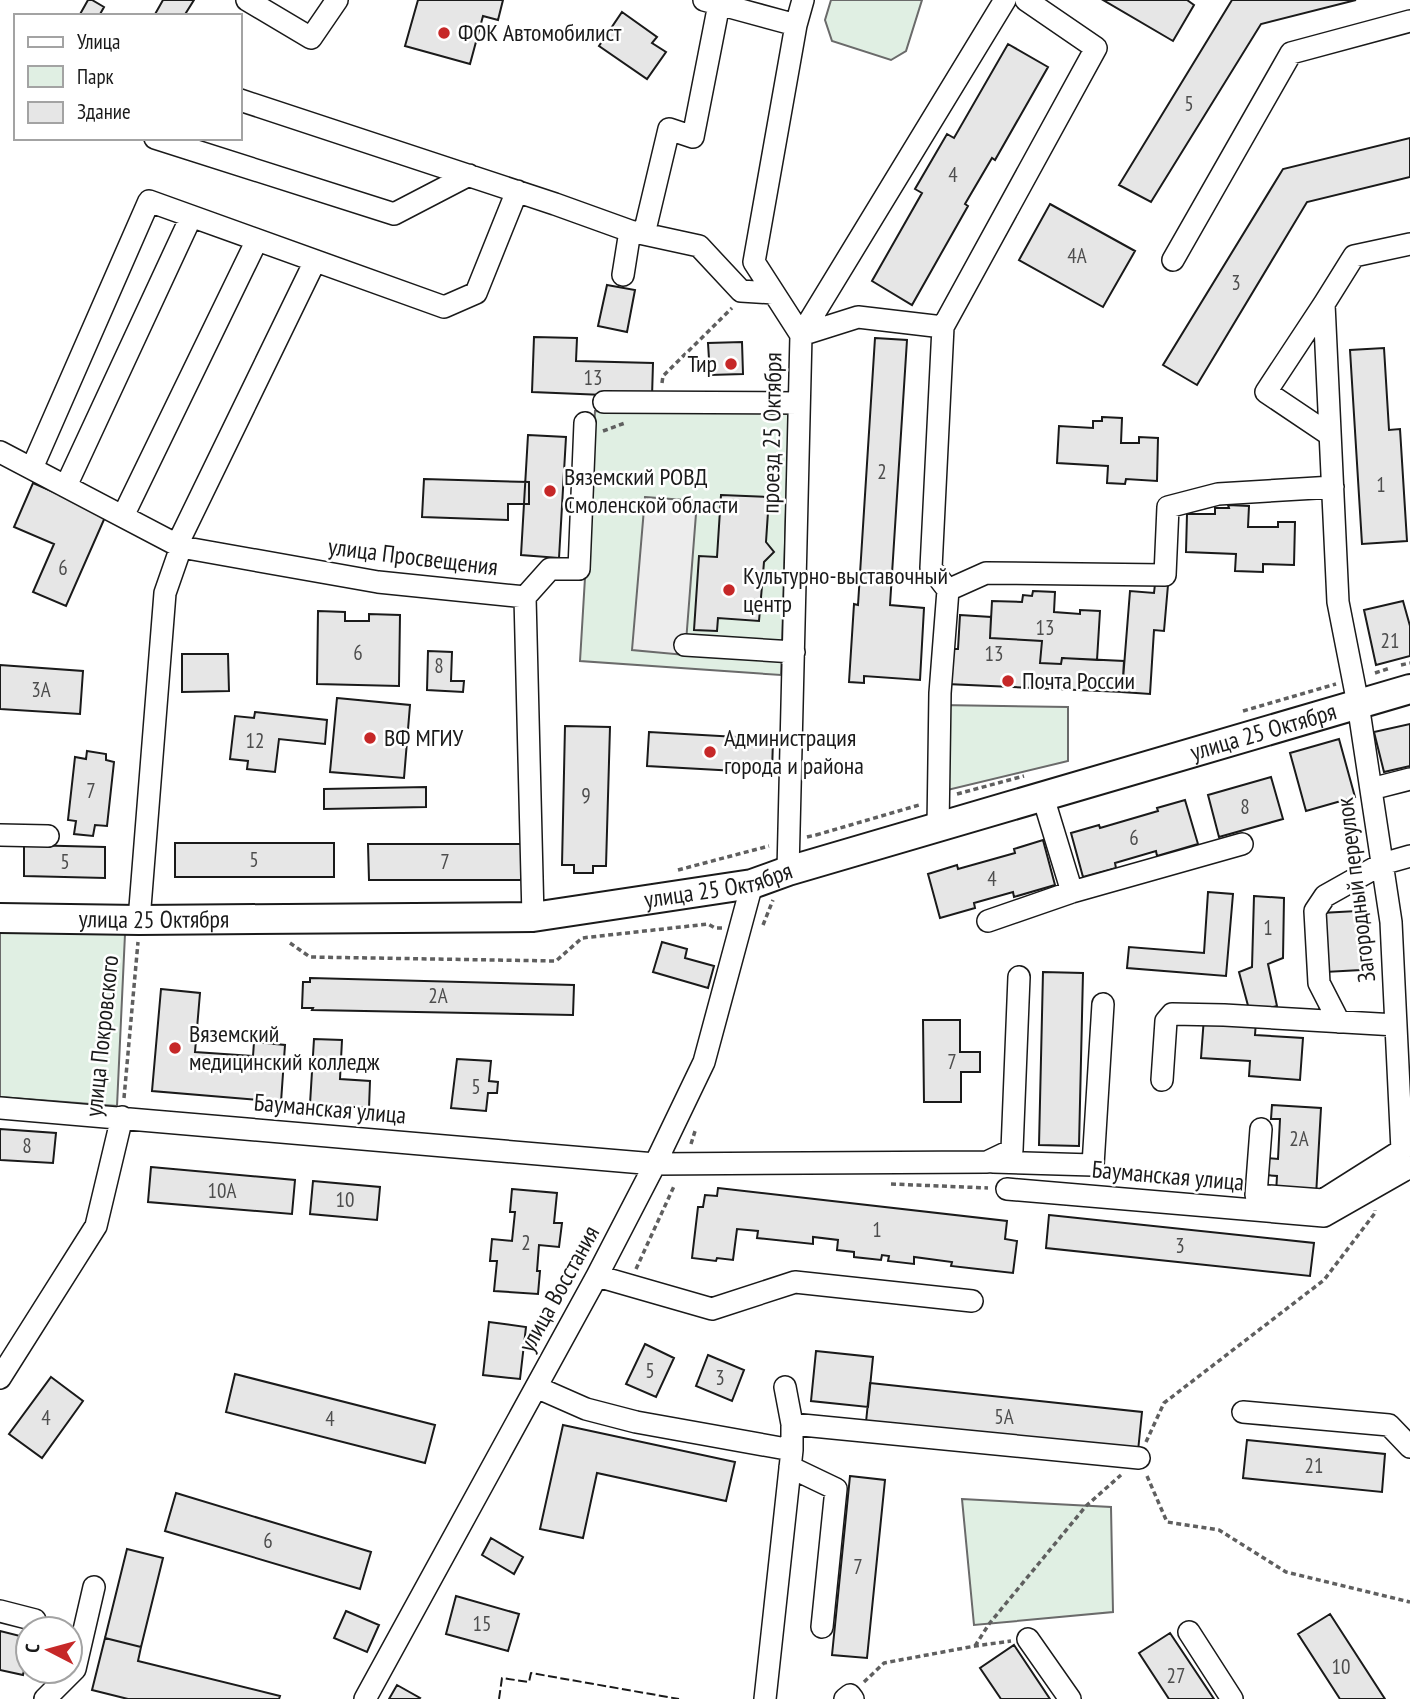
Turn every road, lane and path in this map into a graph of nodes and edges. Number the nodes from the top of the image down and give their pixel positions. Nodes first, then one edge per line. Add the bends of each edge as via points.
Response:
1 (247, 0) edge
2 (337, 0) edge
3 (803, 0) edge
4 (1005, 0) edge
5 (1026, 0) edge
6 (711, 2) edge
7 (1410, 22) edge
8 (796, 25) junction
9 (242, 101) edge
10 (161, 140) edge
11 (469, 175) junction
12 (517, 191) junction
13 (191, 217) junction
14 (637, 232) junction
15 (257, 240) junction
16 (1410, 244) edge
17 (1173, 260) dead end
18 (316, 261) junction
19 (623, 275) dead end
20 (741, 291) junction
21 (773, 293) junction
22 (1324, 304) junction
23 (943, 327) junction
24 (801, 335) junction
25 (604, 402) dead end
26 (660, 402) junction
27 (799, 403) junction
28 (584, 430) joint
29 (1330, 435) junction
30 (0, 452) edge
31 (32, 468) junction
32 (66, 486) junction
33 (1332, 487) junction
34 (123, 516) junction
35 (179, 546) junction
36 (948, 590) junction
37 (525, 597) junction
38 (685, 645) dead end
39 (794, 652) junction
40 (1410, 689) edge
41 (1358, 704) junction
42 (1410, 779) edge
43 (1371, 789) junction
44 (1043, 797) junction
45 (938, 828) junction
46 (0, 835) edge
47 (816, 835) dead end
48 (48, 836) dead end
49 (789, 841) junction
50 (1242, 844) dead end
51 (1410, 856) edge
52 (1382, 863) junction
53 (788, 871) junction
54 (670, 872) dead end
55 (764, 891) junction
56 (1072, 892) junction
57 (533, 917) junction
58 (0, 918) edge
59 (139, 920) junction
60 (988, 920) dead end
61 (764, 925) dead end
62 (741, 927) junction
63 (287, 941) dead end
64 (1401, 945) edge
65 (1019, 977) dead end
66 (1103, 1004) dead end
67 (1339, 1021) junction
68 (1396, 1025) junction
69 (1162, 1080) dead end
70 (0, 1108) edge
71 (122, 1117) junction
72 (696, 1126) dead end
73 (1261, 1129) dead end
74 (1402, 1150) junction
75 (987, 1162) junction
76 (654, 1164) junction
77 (684, 1164) junction
78 (1376, 1187) junction
79 (1007, 1189) dead end
80 (1324, 1216) joint
81 (597, 1276) junction
82 (629, 1285) junction
83 (972, 1301) dead end
84 (0, 1378) edge
85 (536, 1387) junction
86 (785, 1387) dead end
87 (1243, 1412) dead end
88 (792, 1424) junction
89 (1410, 1447) edge
90 (1139, 1458) junction
91 (791, 1459) junction
92 (94, 1587) dead end
93 (1410, 1602) edge
94 (822, 1628) dead end
95 (1189, 1632) dead end
96 (1028, 1639) joint
97 (975, 1646) junction
98 (849, 1698) edge
99 (45, 1699) edge
100 (365, 1699) edge
101 (765, 1699) edge
102 (1070, 1699) edge
103 (1232, 1699) edge

1 - 2 street via 311,38
3 - 8 street, проезд 25 Октября
4 - 24 street
5 - 23 street via 1096,48
6 - 8 street
6 - 14 street via 693,137 669,129
7 - 17 street via 1291,53
8 - 21 street, проезд 25 Октября via 754,262
9 - 11 street
10 - 11 street via 394,214
11 - 12 street
12 - 14 street
12 - 18 street via 476,293 444,307
13 - 15 street
13 - 31 street via 149,201
13 - 32 street
14 - 19 street
14 - 20 street via 699,246
15 - 18 street
15 - 34 street
16 - 22 street via 1354,256
18 - 35 street
20 - 21 street
20 - 26 path via 732,308 663,376
21 - 24 street, проезд 25 Октября
22 - 29 street, Загородный переулок
22 - 29 street via 1266,392
23 - 24 street via 858,317
23 - 36 street via 931,568
24 - 27 street, проезд 25 Октября
25 - 26 street
26 - 27 street
26 - 28 path via 635,419
27 - 39 street, проезд 25 Октября
28 - 37 street via 579,569 550,569
29 - 33 street, Загородный переулок
30 - 31 street, улица Просвещения
31 - 32 street, улица Просвещения
32 - 34 street, улица Просвещения
33 - 36 street via 1218,494 1168,507 1165,575 986,573
33 - 41 street, Загородный переулок via 1338,603
34 - 35 street, улица Просвещения
35 - 37 street, улица Просвещения via 378,582
35 - 59 street via 165,593
36 - 45 street via 940,693
37 - 57 street, улица Просвещения
38 - 39 street
39 - 49 street, проезд 25 Октября
40 - 41 main road, улица 25 Октября
41 - 43 street, Загородный переулок
41 - 44 main road, улица 25 Октября
42 - 43 street
43 - 52 street, Загородный переулок
44 - 45 main road, улица 25 Октября
44 - 56 street
45 - 53 main road, улица 25 Октября
46 - 48 street
47 - 49 path
49 - 53 street, проезд 25 Октября
49 - 54 path
50 - 56 street
51 - 52 street
52 - 64 street, Загородный переулок via 1391,922
52 - 67 street via 1325,896 1315,911 1319,983
53 - 55 main road, улица 25 Октября
55 - 57 main road, улица 25 Октября
55 - 61 path
55 - 62 street, улица Восстания
56 - 60 street
57 - 59 main road, улица 25 Октября
58 - 59 main road, улица 25 Октября
59 - 71 path, улица Покровского
62 - 63 path via 715,929 708,924 582,938 556,961 310,957
62 - 76 street, улица Восстания via 704,1062
64 - 68 street, Загородный переулок
65 - 75 street via 1012,1150
66 - 75 street, Бауманская улица via 1093,1165
67 - 68 street
67 - 69 street via 1172,1014 1166,1021
68 - 74 street, Загородный переулок
70 - 71 street, Бауманская улица
71 - 76 street, Бауманская улица
71 - 84 street, улица Покровского via 96,1226
72 - 77 path
73 - 74 street via 1256,1195 1322,1200
74 - 78 street, Загородный переулок via 1403,1171
75 - 77 street, Бауманская улица
76 - 77 street, Бауманская улица
76 - 81 street, улица Восстания
77 - 82 path
78 - 80 street, Загородный переулок
78 - 90 path via 1375,1213 1324,1280 1164,1403
79 - 80 street, Бауманская улица
81 - 82 street
81 - 85 street, улица Восстания
82 - 83 street via 712,1309 795,1282
85 - 91 street via 586,1409
85 - 100 street, улица Восстания
86 - 88 street
87 - 89 street via 1389,1425
88 - 90 street
88 - 91 street
90 - 93 path via 1167,1522 1219,1530 1286,1572
90 - 97 path via 1086,1506
91 - 94 street via 836,1489
91 - 101 street
92 - 99 street via 75,1668
95 - 103 street
96 - 97 path
96 - 102 street
97 - 98 path via 884,1662

